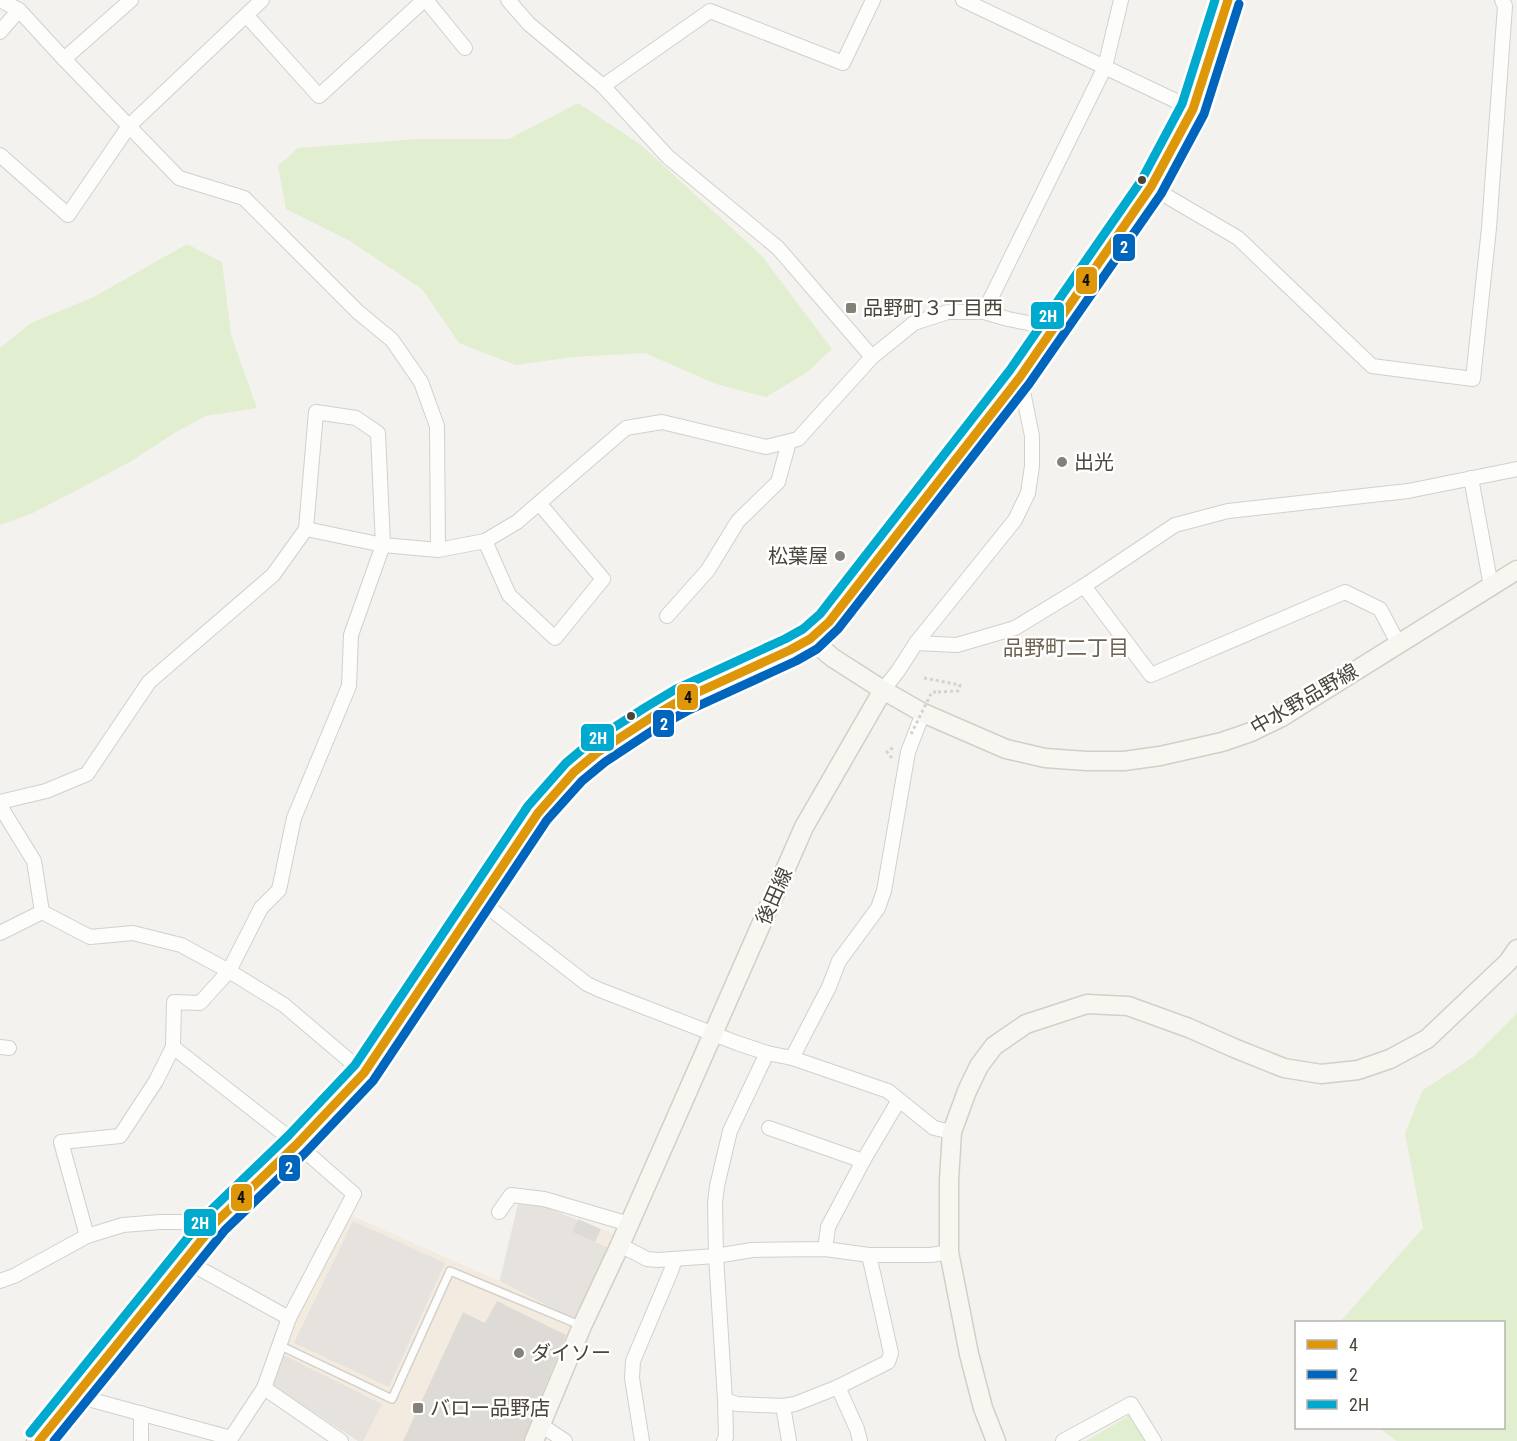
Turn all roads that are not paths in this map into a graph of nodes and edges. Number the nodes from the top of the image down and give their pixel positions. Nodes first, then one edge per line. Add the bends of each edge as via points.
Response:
1 (0, 0) edge
2 (131, 0) edge
3 (262, 0) edge
4 (425, 0) edge
5 (508, 0) edge
6 (873, 0) edge
7 (963, 0) edge
8 (1121, 0) edge
9 (1228, 0) edge
10 (1508, 3) edge
11 (19, 10) junction
12 (247, 16) junction
13 (0, 32) edge
14 (465, 48) dead end
15 (64, 59) junction
16 (1105, 67) junction
17 (603, 86) junction
18 (1193, 109) junction
19 (129, 126) junction
20 (0, 154) edge
21 (1151, 187) junction
22 (984, 312) junction
23 (1054, 328) junction
24 (872, 357) junction
25 (1020, 377) junction
26 (789, 442) junction
27 (1517, 469) edge
28 (1471, 478) junction
29 (539, 503) junction
30 (306, 530) junction
31 (485, 542) junction
32 (383, 545) junction
33 (438, 550) junction
34 (1517, 570) edge
35 (1084, 586) junction
36 (1491, 586) junction
37 (667, 616) dead end
38 (810, 639) junction
39 (916, 643) junction
40 (1398, 643) junction
41 (883, 690) junction
42 (923, 713) junction
43 (0, 804) edge
44 (479, 900) junction
45 (42, 912) junction
46 (0, 933) edge
47 (1517, 949) edge
48 (229, 971) junction
49 (713, 1034) junction
50 (173, 1047) junction
51 (767, 1053) junction
52 (792, 1058) junction
53 (364, 1072) junction
54 (899, 1101) junction
55 (769, 1128) dead end
56 (952, 1132) junction
57 (297, 1144) junction
58 (863, 1161) junction
59 (499, 1212) dead end
60 (216, 1222) junction
61 (628, 1224) junction
62 (87, 1236) junction
63 (620, 1245) junction
64 (825, 1249) junction
65 (949, 1252) junction
66 (716, 1256) junction
67 (869, 1256) junction
68 (675, 1259) junction
69 (186, 1261) junction
70 (0, 1281) edge
71 (289, 1318) junction
72 (582, 1326) junction
73 (279, 1345) junction
74 (837, 1387) junction
75 (264, 1388) junction
76 (76, 1396) junction
77 (725, 1400) junction
78 (783, 1406) junction
79 (141, 1413) junction
80 (538, 1433) edge
81 (222, 1438) edge
82 (39, 1441) edge
83 (141, 1441) edge
84 (341, 1441) edge
85 (565, 1441) edge
86 (642, 1441) edge
87 (724, 1441) edge
88 (789, 1441) edge
89 (860, 1441) edge
90 (996, 1441) edge
91 (1063, 1441) edge
92 (1154, 1441) edge

1 - 11 street
2 - 15 street
3 - 12 street
4 - 12 street via 318,96
4 - 14 street
5 - 17 street via 529,24
6 - 17 street via 843,63 710,11
7 - 16 street
8 - 16 street
9 - 18 highway
10 - 21 street via 1473,379 1372,366 1238,238
11 - 13 street
11 - 15 street
12 - 19 street
15 - 19 street
16 - 18 street
16 - 22 street
17 - 24 street via 668,157 778,248
18 - 21 highway
19 - 20 street via 68,215
19 - 33 street via 179,178 244,198 358,312 392,340 421,382 437,426
21 - 23 highway
22 - 23 street
22 - 24 street via 948,312 914,322
23 - 25 highway
24 - 26 street via 798,439
25 - 38 highway via 829,622
25 - 39 street, 後田線 via 1032,436 1028,493 1015,520
26 - 29 street via 766,447 662,422 626,428
26 - 37 street via 778,482 738,521 708,570
27 - 28 street
28 - 35 street via 1408,491 1228,510 1175,525
28 - 36 street
29 - 31 street
29 - 31 street via 603,579 555,638 509,596
30 - 32 street
30 - 32 street via 316,412 356,418 378,433
30 - 43 street via 273,575 149,682 87,774
31 - 33 street
32 - 33 street
32 - 48 street via 351,635 349,686 294,818 279,890 261,908
34 - 36 street, 中水野品野線
35 - 39 street via 1015,628 957,645
35 - 40 street via 1151,675 1345,592 1380,609
36 - 40 street, 中水野品野線
38 - 41 street, 中水野品野線
38 - 44 highway via 681,700 598,752 574,772 538,813
39 - 41 street, 後田線
40 - 42 street, 中水野品野線 via 1280,718 1222,742 1160,756 1124,761 1045,758 1006,749
41 - 42 street, 中水野品野線
41 - 49 street, 後田線 via 804,827
42 - 52 street via 908,752 878,908 839,961
43 - 45 street via 34,861
44 - 49 street via 587,984
44 - 53 highway
45 - 46 street
45 - 48 street via 90,937 133,933 181,945
47 - 56 street via 1427,1039 1359,1070 1321,1074 1284,1068 1128,1006 1087,1004 1026,1024 994,1046 979,1065
48 - 50 street via 200,1003 174,1002
48 - 53 street via 284,1005
49 - 51 street
49 - 61 street, 後田線
50 - 57 street
50 - 62 street via 120,1136 61,1142
51 - 52 street
51 - 66 street via 730,1131 715,1203
52 - 54 street via 888,1091
53 - 57 highway
54 - 56 street via 934,1128
54 - 58 street
55 - 58 street
56 - 65 street
57 - 60 highway
57 - 71 street via 354,1194
58 - 64 street via 828,1227
59 - 61 street via 511,1195 544,1199
60 - 62 street via 123,1225
60 - 69 highway
61 - 63 street, 後田線
62 - 70 street
63 - 68 street via 647,1259
63 - 72 street, 後田線
64 - 66 street via 752,1250
64 - 67 street
65 - 67 street
65 - 90 street via 969,1354
66 - 68 street
66 - 77 street
67 - 74 street via 891,1353 888,1362
68 - 86 street via 633,1361
69 - 71 street
69 - 76 highway
71 - 73 street
72 - 73 lane via 450,1271 392,1399
72 - 80 street, 後田線
73 - 75 street
74 - 78 street
74 - 89 street
75 - 81 street via 231,1438
75 - 84 street
76 - 79 street
76 - 82 highway
77 - 78 street
77 - 87 street
78 - 88 street
79 - 81 street
79 - 83 street
80 - 85 street
91 - 92 street via 1131,1404

